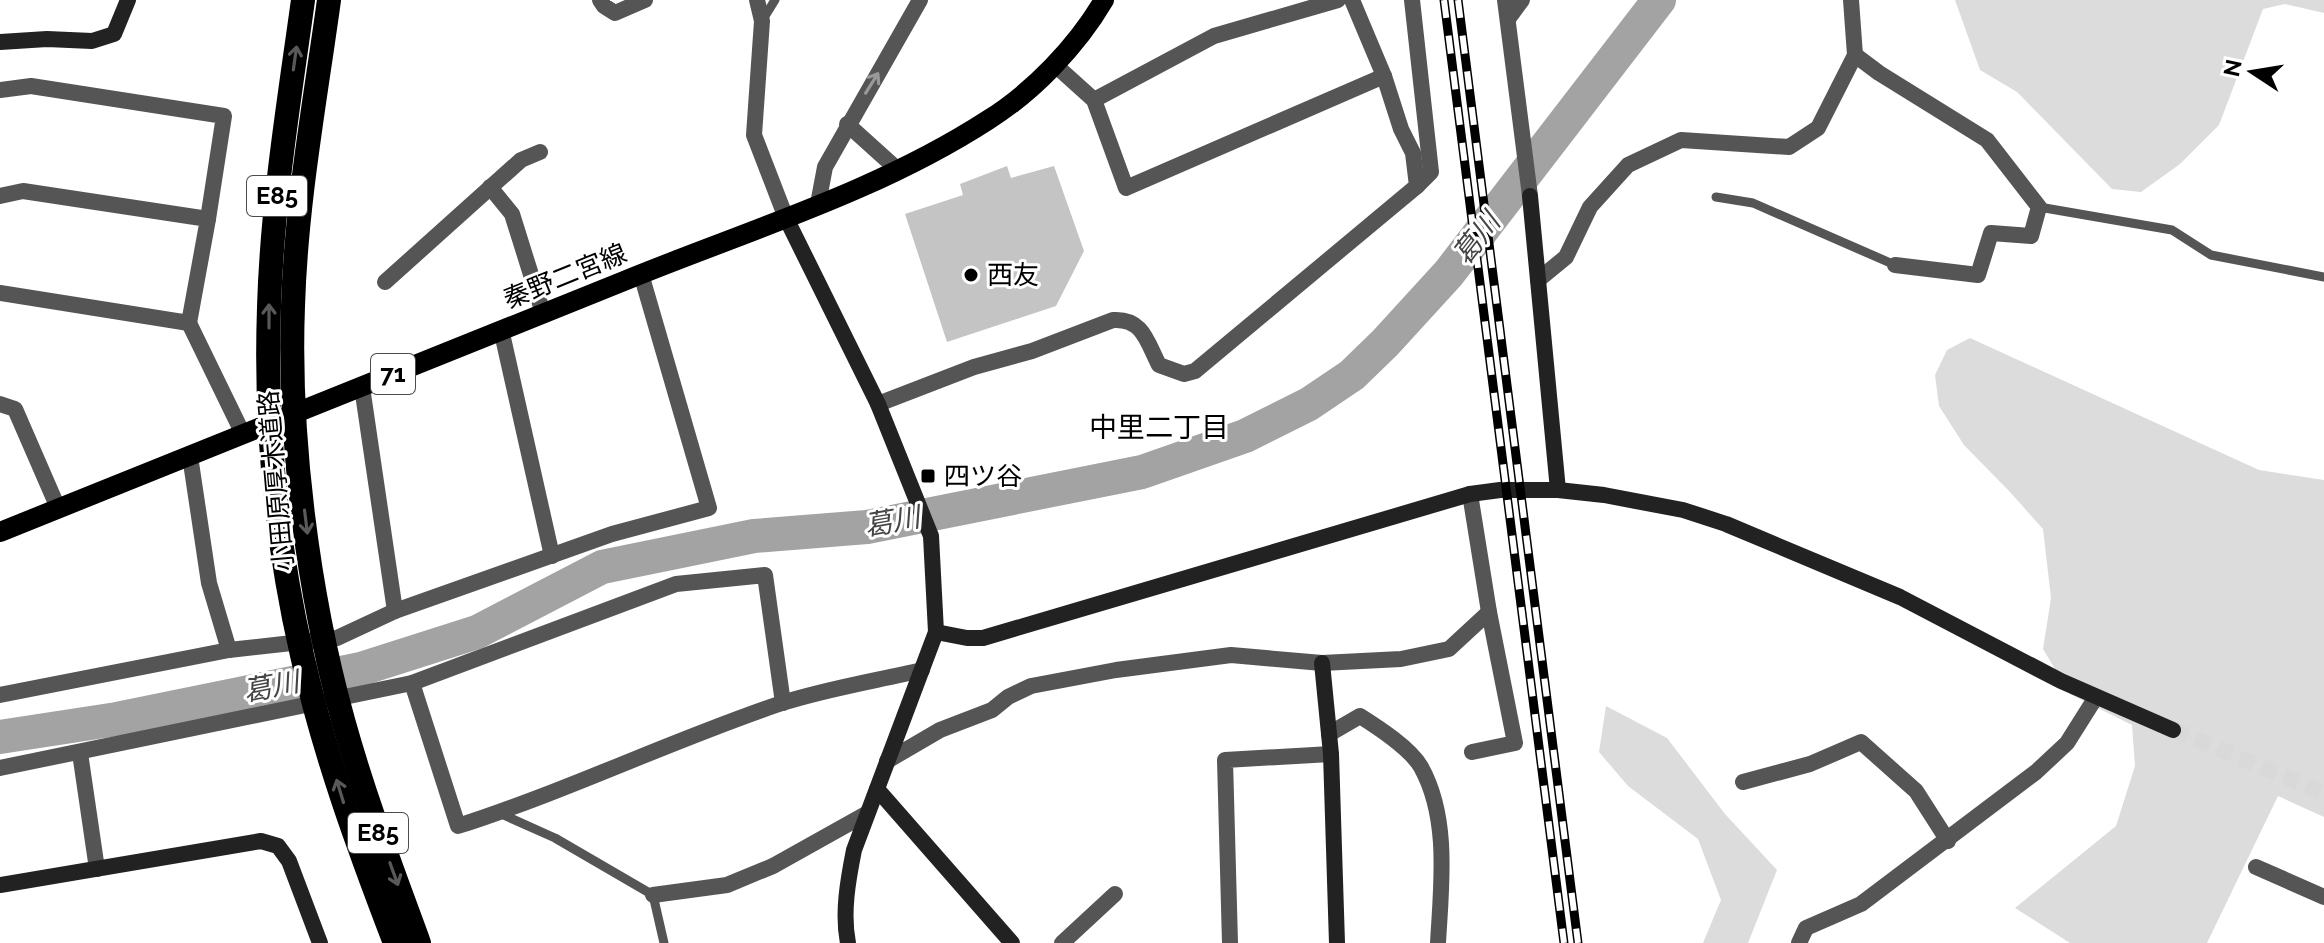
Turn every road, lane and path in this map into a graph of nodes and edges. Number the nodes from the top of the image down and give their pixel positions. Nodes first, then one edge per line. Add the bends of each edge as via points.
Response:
1 (128, 0) edge
2 (303, 0) edge
3 (329, 0) edge
4 (600, 0) edge
5 (645, 0) edge
6 (757, 0) edge
7 (775, 0) edge
8 (920, 0) edge
9 (1104, 0) edge
10 (1338, 0) edge
11 (1352, 0) edge
12 (1412, 0) edge
13 (1505, 0) edge
14 (1522, 0) edge
15 (1851, 0) edge
16 (1508, 19) junction
17 (762, 21) junction
18 (0, 42) edge
19 (1855, 55) junction
20 (1054, 64) junction
21 (1384, 76) junction
22 (0, 90) edge
23 (1094, 100) junction
24 (847, 124) junction
25 (540, 152) dead end
26 (898, 170) junction
27 (1417, 186) junction
28 (490, 187) junction
29 (0, 196) edge
30 (1716, 197) dead end
31 (818, 204) junction
32 (2039, 207) junction
33 (786, 218) junction
34 (208, 219) junction
35 (1895, 265) joint
36 (641, 274) junction
37 (2324, 277) edge
38 (1538, 280) junction
39 (385, 282) dead end
40 (0, 293) edge
41 (543, 313) junction
42 (189, 323) junction
43 (501, 329) junction
44 (362, 387) junction
45 (0, 404) edge
46 (878, 404) junction
47 (243, 434) junction
48 (190, 456) junction
49 (1558, 490) junction
50 (1470, 494) junction
51 (58, 508) junction
52 (0, 532) edge
53 (552, 556) junction
54 (395, 611) junction
55 (1489, 612) junction
56 (308, 623) junction
57 (936, 632) junction
58 (229, 650) junction
59 (1322, 663) junction
60 (922, 670) junction
61 (412, 683) junction
62 (0, 695) edge
63 (2096, 697) junction
64 (783, 703) junction
65 (331, 723) junction
66 (2173, 730) tunnel mouth
67 (1329, 734) junction
68 (1472, 752) dead end
69 (80, 753) junction
70 (1331, 754) junction
71 (887, 761) junction
72 (0, 768) edge
73 (1743, 782) dead end
74 (877, 789) junction
75 (499, 813) junction
76 (866, 814) junction
77 (1948, 841) junction
78 (2256, 867) dead end
79 (97, 869) junction
80 (0, 885) edge
81 (1115, 894) dead end
82 (653, 895) junction
83 (2324, 897) edge
84 (320, 943) edge
85 (395, 943) edge
86 (419, 943) edge
87 (664, 943) edge
88 (848, 943) edge
89 (1012, 943) edge
90 (1062, 943) edge
91 (1230, 943) edge
92 (1337, 943) edge
93 (1438, 943) edge
94 (1799, 943) edge

1 - 18 street via 114,34 92,41
56 -> 2 highway, 小田原厚木道路 / E85 via 288,583 273,450 269,307 276,205
3 -> 56 highway, 小田原厚木道路 / E85 via 299,217 293,307 297,444 311,572
4 - 5 street via 615,13
6 - 17 street
7 - 17 lane
24 -> 8 street
9 - 20 main road, 秦野二宮線 / 71
10 - 23 street via 1214,36
11 - 21 street
12 - 27 street via 1431,172
13 - 16 street
14 - 16 street
15 - 19 street
16 - 38 street
17 - 33 street via 754,135
19 - 32 street via 1987,140
19 - 38 street via 1818,128 1789,147 1681,140 1628,165 1590,207 1566,257
20 - 23 street
20 - 26 main road, 秦野二宮線 / 71 via 992,118
21 - 23 street via 1126,188
21 - 27 street via 1413,153
22 - 34 street via 31,86 224,116
24 - 26 street
24 - 31 street via 825,167
25 - 28 street via 521,160
26 - 31 main road, 秦野二宮線 / 71
27 - 46 street via 1195,371 1184,374 1159,365 1140,328 1125,319 1113,320
28 - 39 street
28 - 41 street via 512,214
29 - 34 street via 23,191
30 - 35 lane via 1753,203
31 - 33 main road, 秦野二宮線 / 71
32 - 35 street via 2031,236 1991,233 1978,275
32 - 37 lane via 2172,230 2211,255
33 - 36 main road, 秦野二宮線 / 71
33 - 46 street
34 - 42 street
36 - 41 main road, 秦野二宮線 / 71
36 - 53 street via 709,508
38 - 49 street
40 - 42 street
41 - 43 main road, 秦野二宮線 / 71
42 - 47 street
43 - 44 main road, 秦野二宮線 / 71
43 - 53 street
44 - 47 main road, 秦野二宮線 / 71
44 - 54 street
45 - 51 street via 15,409
46 - 57 street via 931,536
47 - 48 main road, 秦野二宮線 / 71
48 - 51 main road, 秦野二宮線 / 71
48 - 58 street via 209,583
49 - 50 street
49 - 63 street via 1683,510 1726,524 1900,597
50 - 55 street
50 - 57 street via 983,638
51 - 52 main road, 秦野二宮線 / 71
53 - 54 street
54 - 58 street via 337,638
55 - 59 street via 1449,649 1401,659
55 - 68 street via 1515,743
56 - 65 highway, 小田原厚木道路 / E85
57 - 60 street
58 - 62 street
59 - 67 street
59 - 71 street via 1231,655 1031,686
60 - 64 street
60 - 71 street
61 - 64 street via 676,584 765,575
61 - 69 street
61 - 75 street via 458,826
63 - 66 street
63 - 77 street via 2067,743
64 - 75 street
85 -> 65 highway, 小田原厚木道路 / E85 via 351,828
65 -> 86 highway, 小田原厚木道路 / E85 via 372,814
67 - 70 street
67 - 93 street via 1360,716 1420,765 1443,849
69 - 72 street
69 - 79 street
70 - 91 street via 1225,760
70 - 92 street
71 - 74 street
73 - 77 street via 1810,764 1861,742 1916,791
74 - 76 street
74 - 89 street
75 - 82 lane via 555,838
76 - 82 street via 773,866 727,885
76 - 88 street via 849,878
77 - 94 street via 1861,904 1806,928
78 - 83 street
79 - 80 street
79 - 84 street via 261,841 278,846 289,861
81 - 90 street
82 - 87 lane

